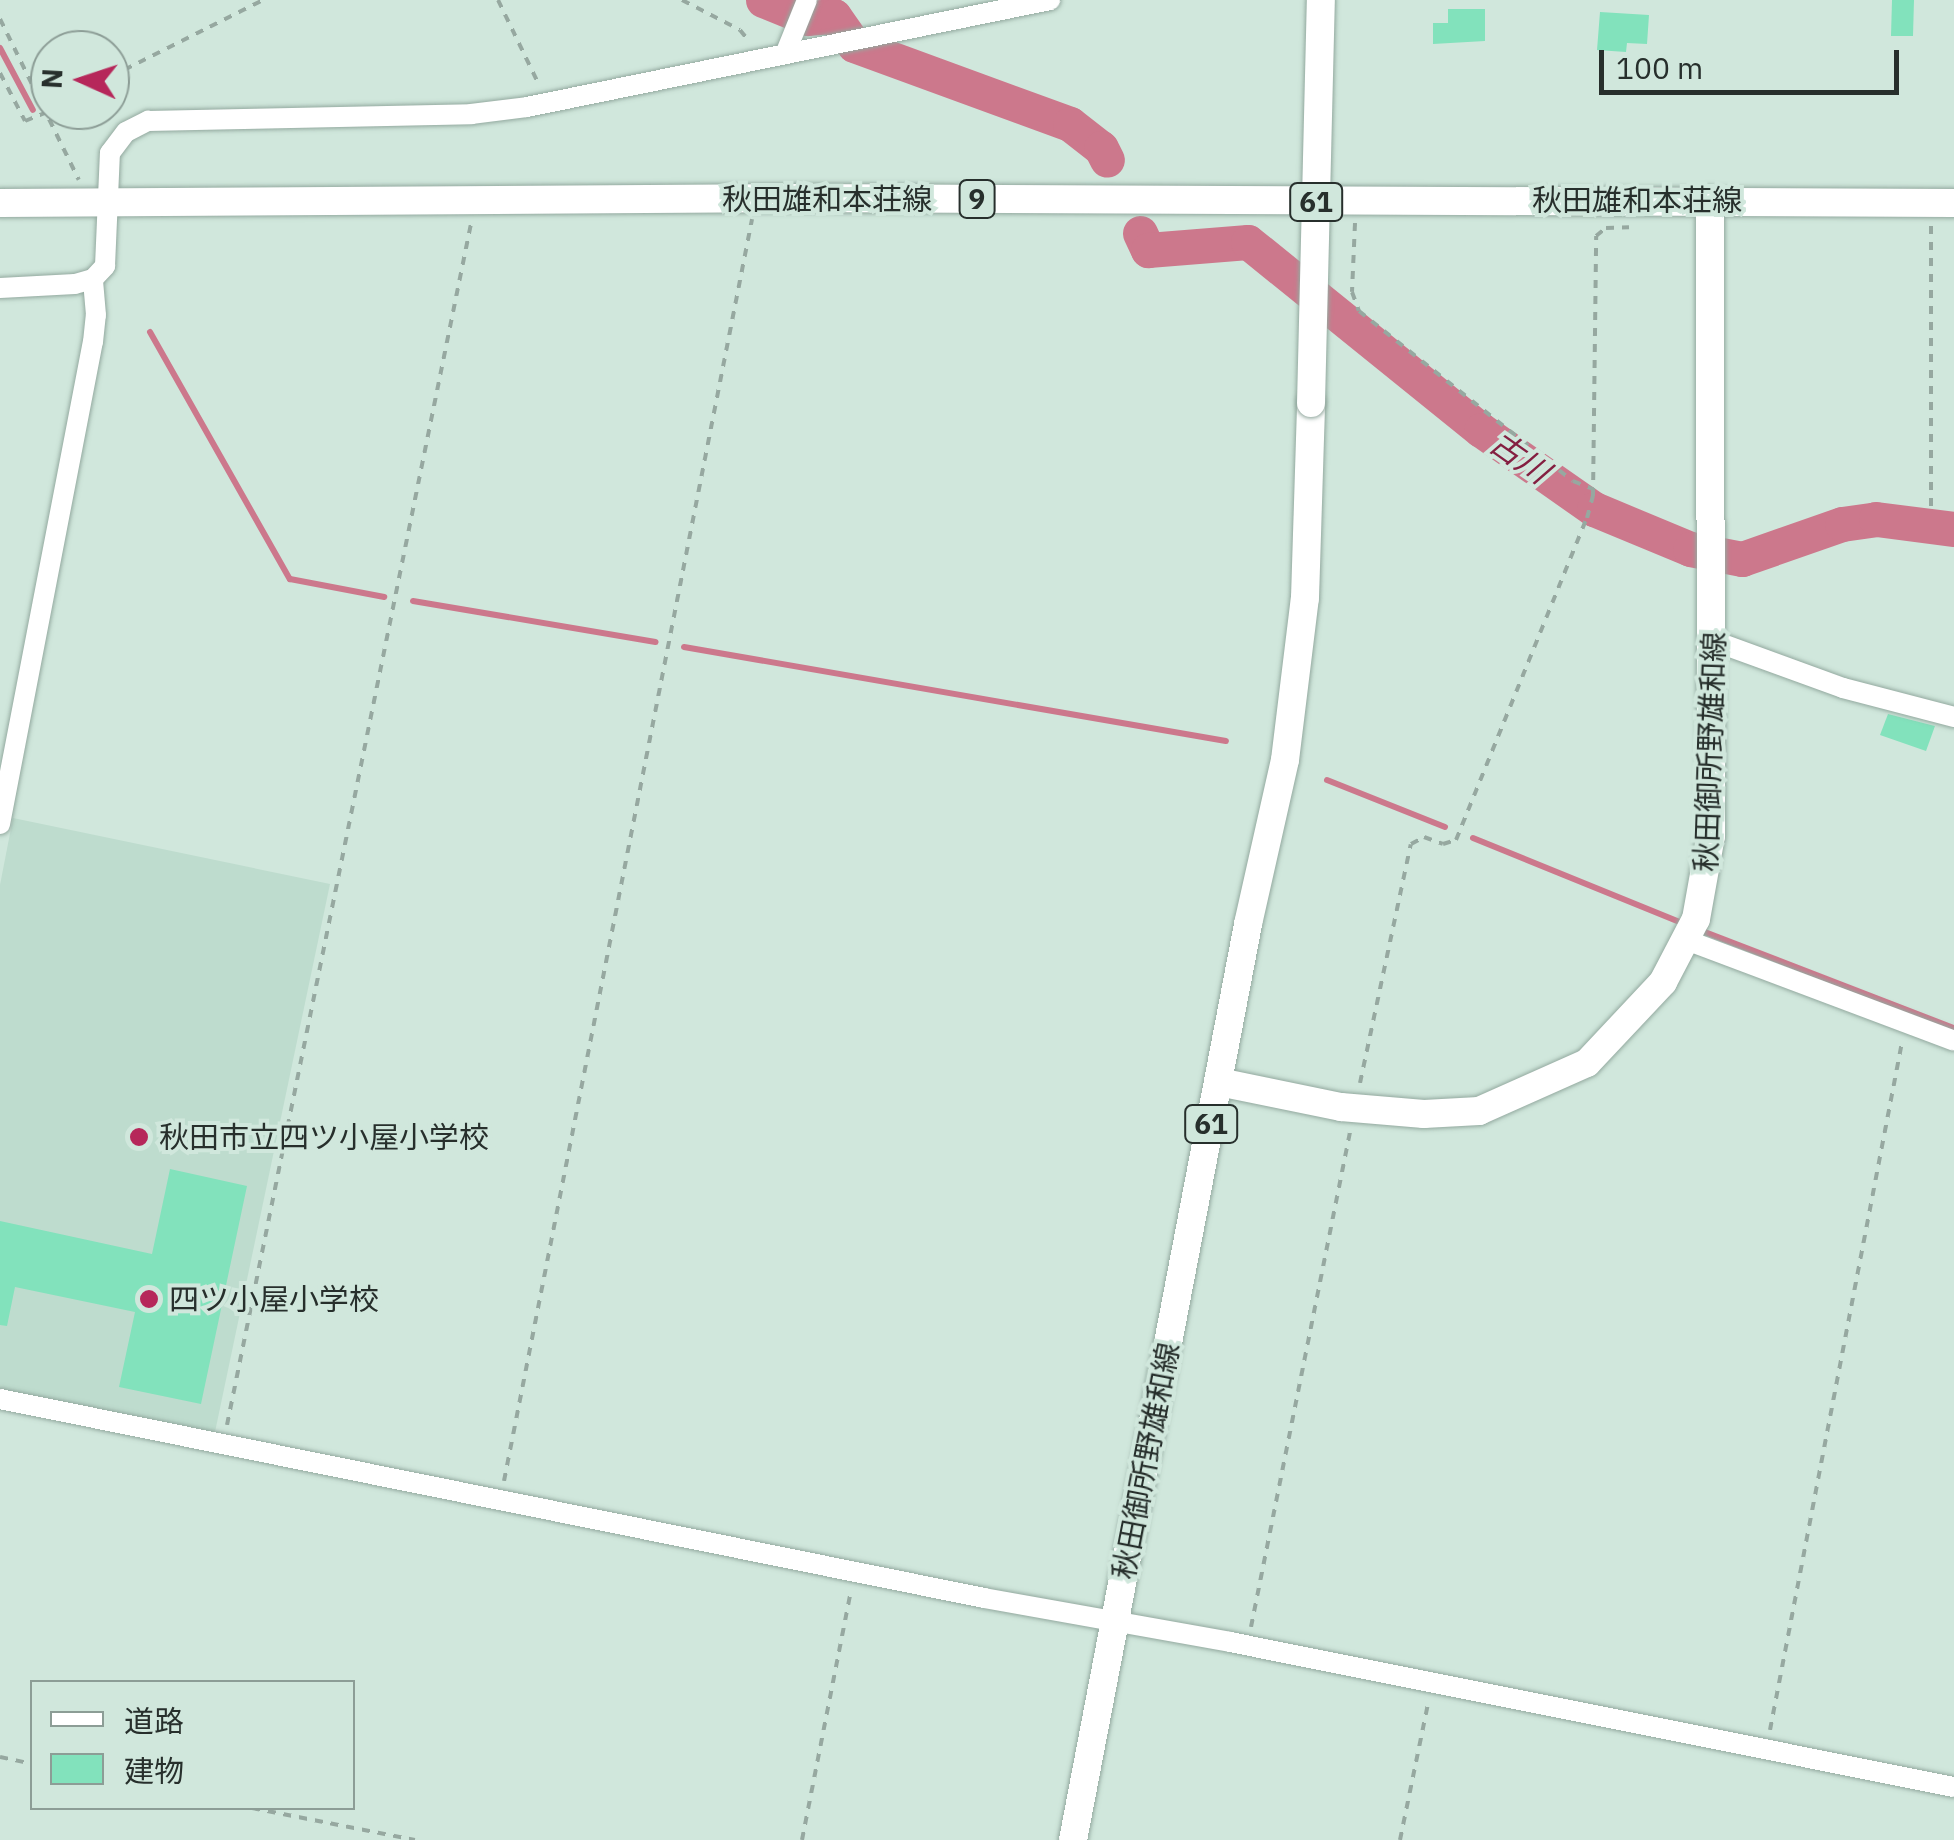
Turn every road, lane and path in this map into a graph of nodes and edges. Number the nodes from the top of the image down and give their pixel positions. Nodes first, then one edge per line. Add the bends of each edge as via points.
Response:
1 (263, 0) edge
2 (498, 0) edge
3 (682, 0) edge
4 (1050, 0) edge
5 (1321, 0) edge
6 (805, 4) edge
7 (0, 19) edge
8 (786, 52) junction
9 (757, 59) junction
10 (130, 68) edge
11 (0, 73) edge
12 (30, 74) edge
13 (546, 104) junction
14 (30, 119) edge
15 (60, 130) edge
16 (756, 198) junction
17 (1356, 199) junction
18 (476, 200) junction
19 (1710, 200) junction
20 (1954, 202) edge
21 (96, 203) junction
22 (0, 204) edge
23 (1931, 223) dead end
24 (1640, 227) dead end
25 (92, 279) junction
26 (0, 288) edge
27 (1593, 493) junction
28 (1931, 506) dead end
29 (1714, 641) junction
30 (1954, 717) edge
31 (0, 824) edge
32 (1690, 932) junction
33 (1906, 1026) junction
34 (1954, 1041) edge
35 (1219, 1082) junction
36 (1354, 1108) junction
37 (0, 1399) edge
38 (223, 1444) junction
39 (500, 1500) junction
40 (854, 1571) junction
41 (1115, 1624) junction
42 (1248, 1646) junction
43 (1432, 1682) junction
44 (1766, 1750) junction
45 (0, 1758) edge
46 (30, 1764) edge
47 (1954, 1787) edge
48 (262, 1810) edge
49 (415, 1840) edge
50 (802, 1840) edge
51 (1073, 1840) edge
52 (1400, 1840) edge

1 - 10 path
2 - 13 path
3 - 9 path via 740,30
4 - 8 street
5 - 35 main road, 秋田御所野雄和線 / 61, bridge via 1305,598 1285,760
6 - 8 street
7 - 12 path
8 - 9 street
9 - 13 street
11 - 14 path via 25,121
13 - 21 street via 470,114 148,121 126,132 110,153
15 - 21 path
16 - 17 main road, 秋田雄和本荘線 / 9
16 - 18 main road, 秋田雄和本荘線 / 9
16 - 39 path
17 - 19 main road, 秋田雄和本荘線 / 9
17 - 27 path via 1352,292 1358,312
18 - 21 main road, 秋田雄和本荘線 / 9
18 - 38 path
19 - 20 main road, 秋田雄和本荘線 / 9
19 - 29 main road, 秋田御所野雄和線 / 61
21 - 22 main road, 秋田雄和本荘線 / 9
21 - 25 street via 105,266
23 - 28 path
24 - 27 path via 1606,228 1596,236
25 - 26 street
25 - 31 street via 93,342
27 - 36 path via 1456,840 1443,844 1424,837 1411,844
29 - 30 street via 1843,688
29 - 32 main road, 秋田御所野雄和線 / 61 via 1711,836 1706,883
32 - 33 street
32 - 36 main road, 秋田御所野雄和線 / 61 via 1663,982 1587,1063 1479,1111
33 - 34 street
33 - 44 path
35 - 36 main road, 秋田御所野雄和線 / 61
35 - 41 main road, 秋田御所野雄和線 / 61
36 - 42 path
37 - 38 street
38 - 39 street
39 - 40 street
40 - 41 street
40 - 50 path
41 - 42 street
41 - 51 main road, 秋田御所野雄和線 / 61
42 - 43 street
43 - 44 street
43 - 52 path
44 - 47 street
45 - 46 path
48 - 49 path

